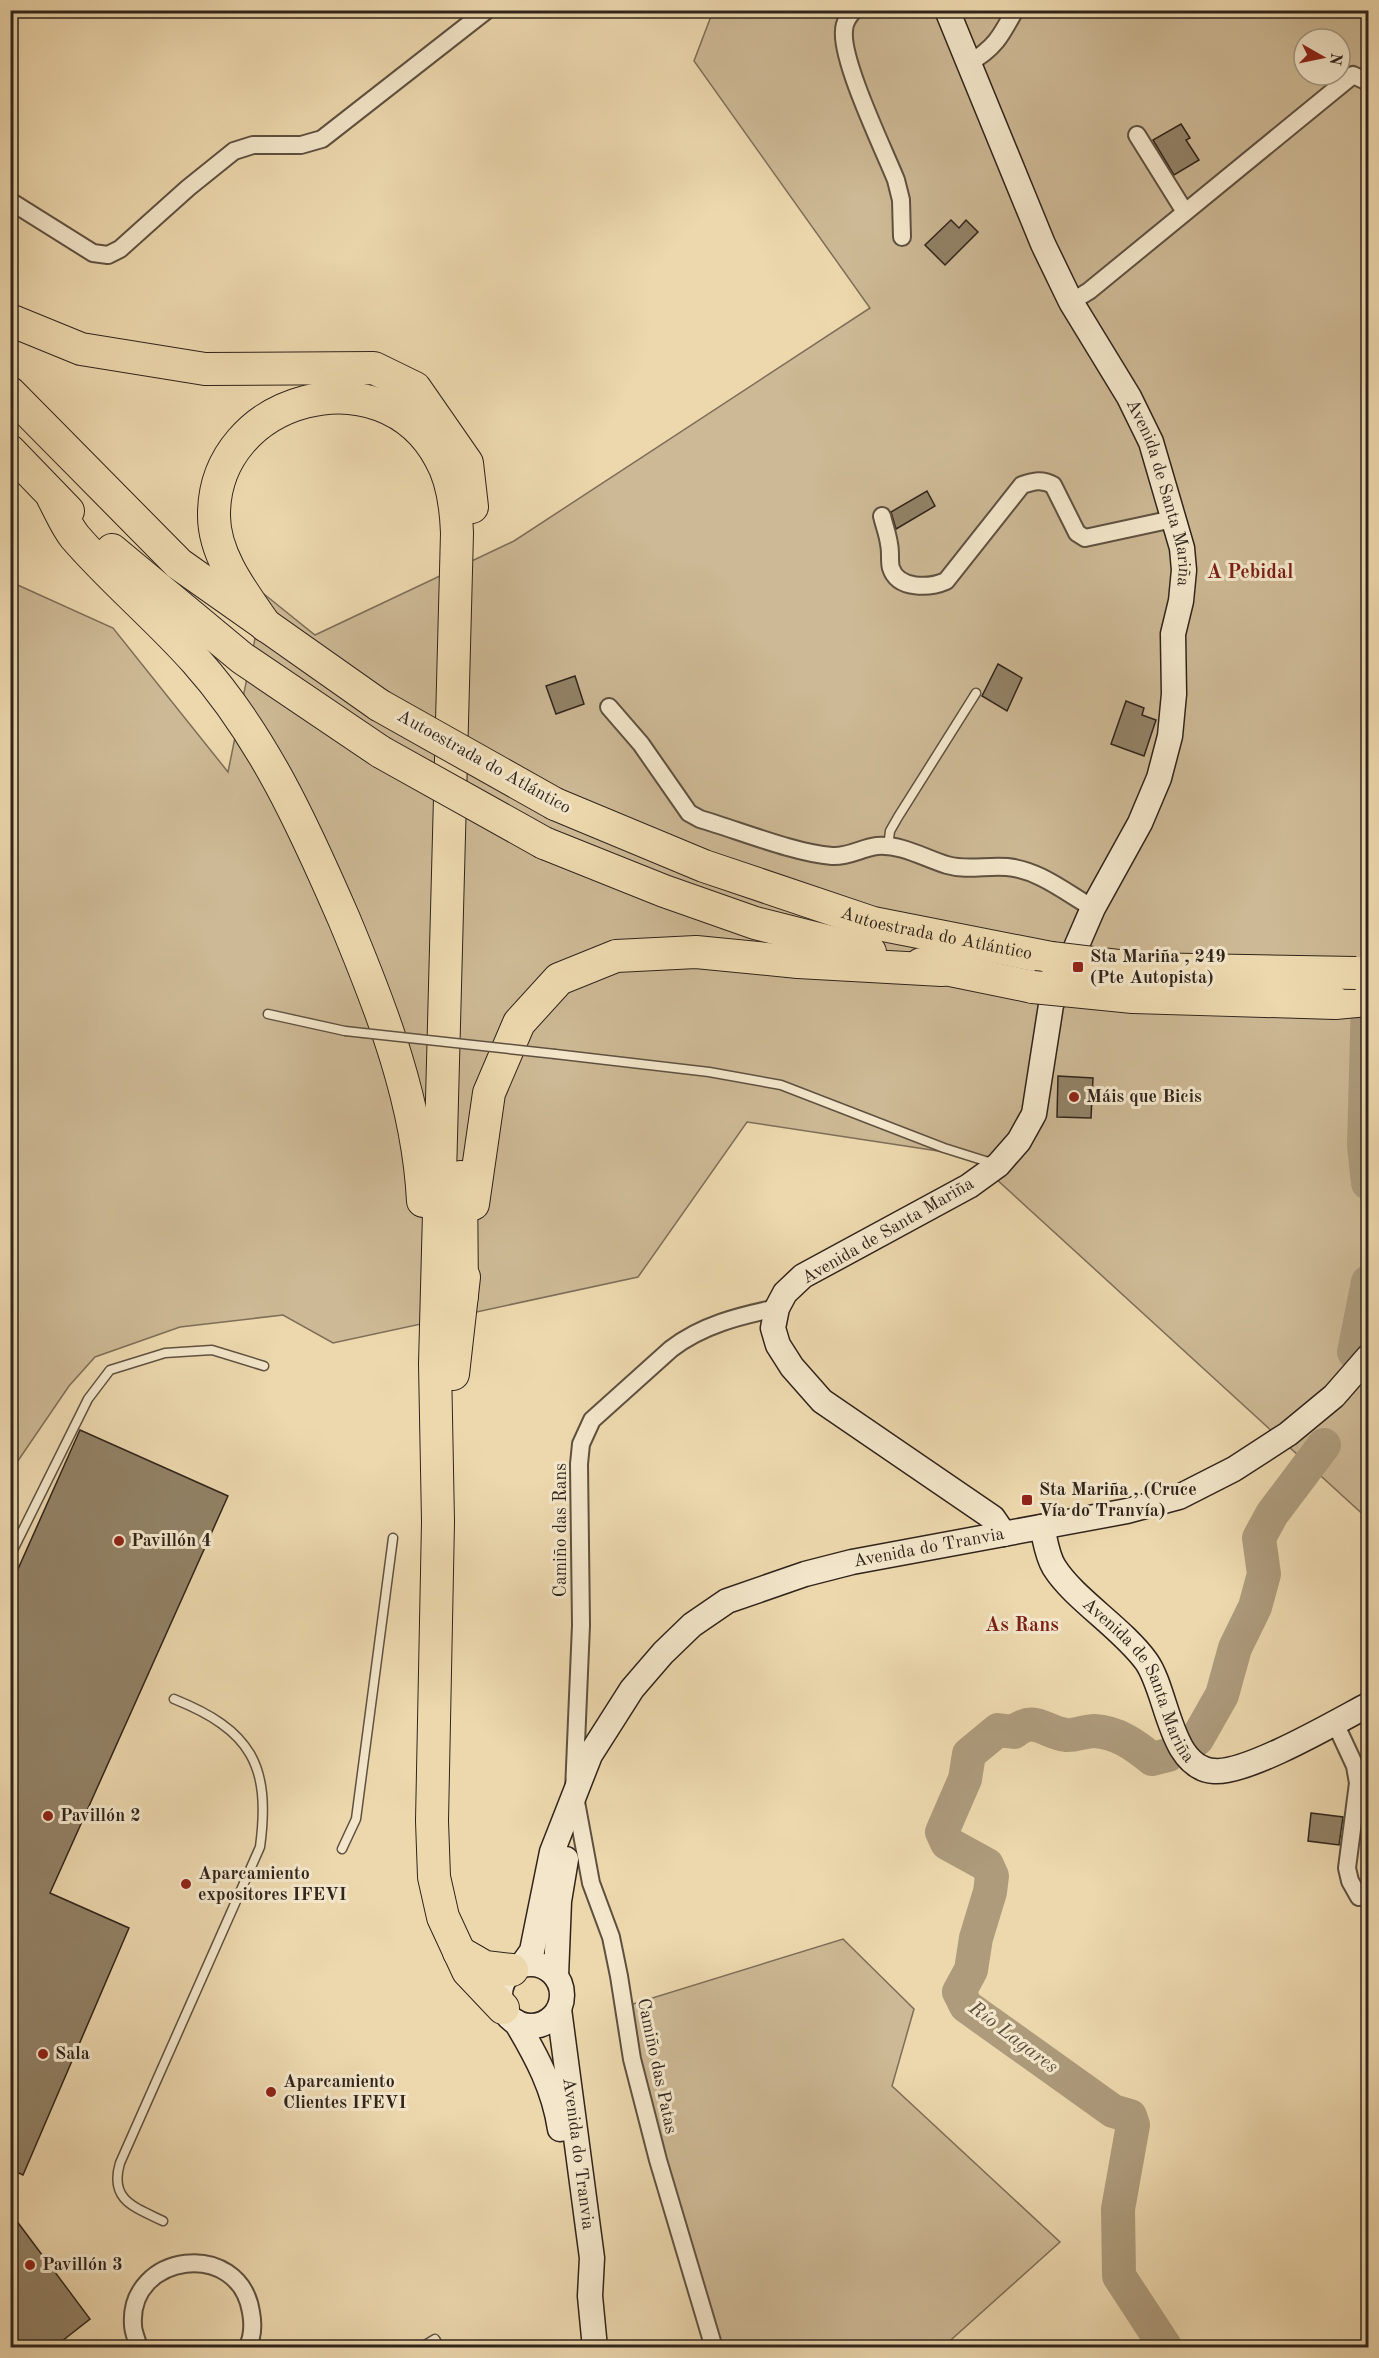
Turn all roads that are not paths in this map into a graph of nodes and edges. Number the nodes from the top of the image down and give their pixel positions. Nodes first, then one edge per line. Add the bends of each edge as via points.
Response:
1 (487, 10) edge
2 (854, 10) edge
3 (947, 10) edge
4 (1015, 10) edge
5 (969, 63) junction
6 (1368, 82) edge
7 (1137, 135) dead end
8 (10, 201) edge
9 (1185, 212) junction
10 (902, 237) dead end
11 (1071, 302) junction
12 (10, 320) edge
13 (10, 393) edge
14 (10, 452) edge
15 (53, 498) junction
16 (882, 516) dead end
17 (1173, 519) junction
18 (266, 626) junction
19 (976, 693) dead end
20 (609, 707) dead end
21 (888, 847) junction
22 (1093, 908) junction
23 (942, 969) junction
24 (1364, 982) edge
25 (268, 1014) dead end
26 (998, 1165) junction
27 (462, 1296) junction
28 (777, 1308) junction
29 (1368, 1357) edge
30 (435, 1364) junction
31 (264, 1366) dead end
32 (438, 1522) junction
33 (1042, 1527) junction
34 (1004, 1534) junction
35 (393, 1538) dead end
36 (10, 1556) edge
37 (174, 1699) dead end
38 (1368, 1705) edge
39 (1335, 1723) junction
40 (574, 1791) junction
41 (565, 1824) junction
42 (342, 1849) dead end
43 (1359, 1897) dead end
44 (459, 1952) junction
45 (517, 1968) junction
46 (556, 1976) junction
47 (559, 2009) junction
48 (510, 2015) junction
49 (163, 2221) dead end
50 (590, 2296) junction
51 (139, 2348) edge
52 (247, 2348) edge
53 (420, 2348) edge
54 (440, 2348) edge
55 (595, 2348) edge
56 (714, 2348) edge

1 - 8 street via 322,139 302,146 253,145 234,151 120,249 108,255 93,253
2 - 10 street via 844,31 848,59 896,180
3 - 5 main road, Avenida de Santa Mariña
4 - 5 street via 998,42
5 - 11 main road, Avenida de Santa Mariña via 1030,214
6 - 9 street via 1353,75
7 - 9 street
9 - 11 street
11 - 17 main road, Avenida de Santa Mariña via 1129,396 1146,433
12 - 27 highway via 81,349 205,369 374,368 416,388 467,463 478,560 460,1065
13 - 18 highway, Autoestrada do Atlántico via 179,564
14 - 15 highway, Autoestrada do Atlántico
15 - 23 highway, Autoestrada do Atlántico, bridge via 242,658 381,752 544,843 755,923
15 - 30 highway via 74,536 196,660 241,717 277,775 320,864 401,1070 416,1130 425,1281
16 - 17 street via 891,568 897,578 914,586 934,586 946,581 1022,485 1033,481 1053,485 1077,533 1085,538
17 - 22 main road, Avenida de Santa Mariña via 1184,570 1173,634 1170,736 1159,778 1140,823
18 - 24 highway, Autoestrada do Atlántico, bridge via 379,705 555,804 704,866 873,923 1051,958 1143,969
18 - 30 highway via 231,573 213,517 217,487 230,458 245,436 268,416 311,399 354,398 395,412 440,457 452,490 457,533
19 - 21 lane via 890,831
20 - 21 street via 641,744 689,813 700,819 825,855
21 - 22 street via 906,849 948,866 1005,867 1032,872
22 - 26 main road, Avenida de Santa Mariña via 1052,1005 1034,1114 1019,1141
23 - 24 highway, Autoestrada do Atlántico, bridge via 1033,987 1132,997 1335,1003
23 - 27 highway via 696,952 616,956 559,979 519,1023 489,1094
25 - 26 lane, bridge via 345,1031 709,1072 781,1085
26 - 28 main road, Avenida de Santa Mariña via 969,1186 803,1276 785,1293
27 - 32 highway
28 - 34 main road via 773,1328 778,1345 822,1401 993,1518
28 - 40 street, Camiño das Rans via 732,1317 684,1339 592,1420 585,1433 579,1464 581,1625
29 - 33 main road, Avenida do Tranvia via 1334,1396 1288,1434 1234,1469 1179,1497
30 - 32 highway
31 - 36 lane via 212,1350 165,1353 110,1370 88,1399
32 - 44 highway via 434,1877 443,1917
33 - 34 main road, Avenida do Tranvia
33 - 39 main road, Avenida de Santa Mariña via 1052,1565 1146,1660 1160,1684 1177,1743 1189,1759 1214,1771 1231,1769
34 - 40 main road, Avenida do Tranvia via 852,1562 727,1601 692,1625 632,1689 590,1755
35 - 42 lane via 356,1819
37 - 49 lane via 230,1728 252,1755 265,1811 260,1847 115,2178 120,2195 134,2207
38 - 39 main road, Avenida de Santa Mariña
39 - 43 street via 1355,1766 1358,1782 1347,1868
40 - 41 main road, Avenida do Tranvia
40 - 56 street, Camiño das Patas via 591,1883 611,1937 646,2115
41 - 45 main road, Avenida do Tranvia via 552,1852 532,1951
41 - 46 main road, Avenida do Tranvia
44 - 45 highway via 485,1967
44 - 48 highway via 468,1971
45 - 46 main road via 540,1965
45 - 48 main road via 501,1988
46 - 47 main road via 562,1992
47 - 48 main road via 545,2023 525,2026
47 - 50 main road, Avenida do Tranvia via 592,2258
48 - 50 main road, Avenida do Tranvia via 540,2063 553,2094 579,2260
50 - 55 main road, Avenida do Tranvia
51 - 52 street via 133,2325 138,2298 153,2277 176,2264 202,2262 223,2269 240,2284 250,2301 253,2322
53 - 54 lane via 435,2339

